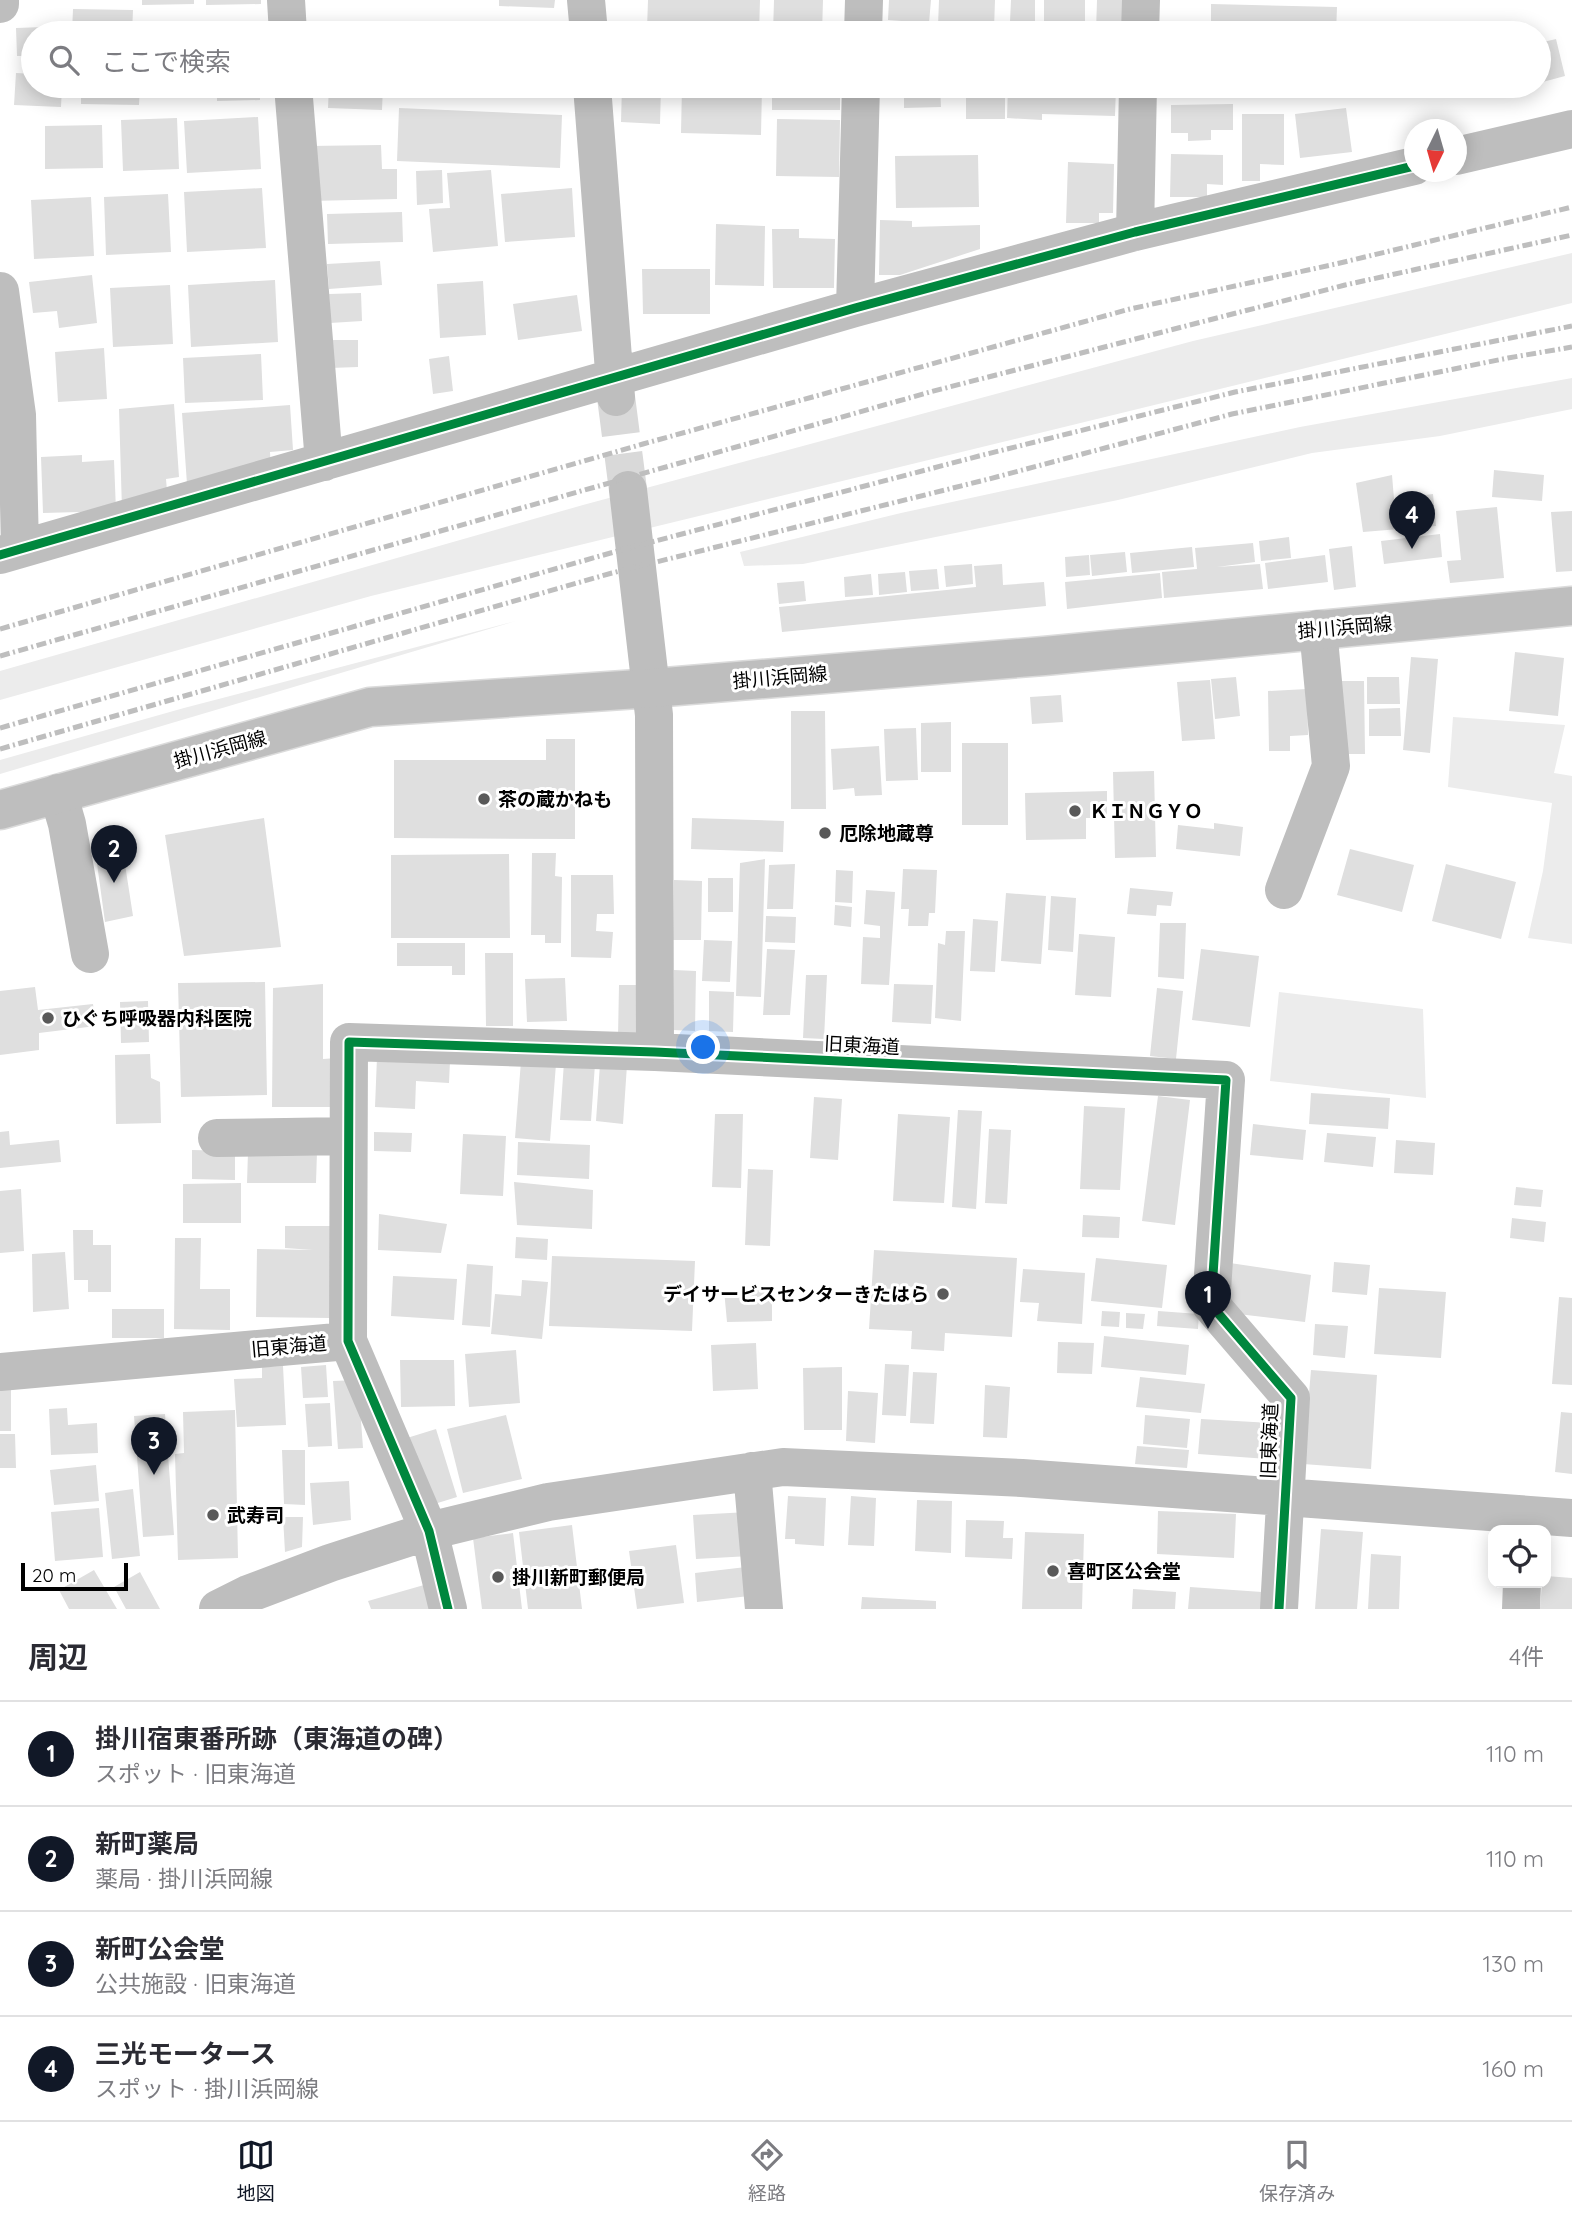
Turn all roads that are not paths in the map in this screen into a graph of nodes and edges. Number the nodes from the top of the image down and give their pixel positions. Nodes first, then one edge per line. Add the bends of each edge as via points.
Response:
1 (286, 0) edge
2 (586, 0) edge
3 (864, 0) edge
4 (1140, 0) edge
5 (288, 21) edge
6 (588, 21) edge
7 (863, 21) edge
8 (1140, 21) edge
9 (294, 98) edge
10 (593, 98) edge
11 (861, 98) edge
12 (1138, 98) edge
13 (1572, 129) edge
14 (1467, 154) edge
15 (1404, 169) edge
16 (1135, 232) junction
17 (0, 291) edge
18 (855, 308) junction
19 (615, 387) junction
20 (324, 463) junction
21 (628, 490) tunnel mouth
22 (10, 552) edge
23 (1572, 606) edge
24 (1318, 629) junction
25 (653, 688) junction
26 (58, 793) junction
27 (0, 810) edge
28 (1284, 890) dead end
29 (90, 954) dead end
30 (655, 1052) junction
31 (348, 1136) junction
32 (217, 1138) dead end
33 (348, 1341) junction
34 (0, 1372) edge
35 (752, 1471) junction
36 (1284, 1496) junction
37 (1572, 1518) edge
38 (1525, 1522) edge
39 (429, 1531) junction
40 (1522, 1588) edge
41 (218, 1609) edge
42 (448, 1609) edge
43 (764, 1609) edge
44 (1279, 1609) edge
45 (1521, 1609) edge

1 - 5 street
2 - 6 street
3 - 7 street
4 - 8 street
9 - 20 street
10 - 19 street
11 - 18 street
12 - 16 street
13 - 14 street
15 - 16 street
16 - 18 street
17 - 22 street via 18,415
18 - 19 street
19 - 20 street
20 - 22 street
21 - 25 street
23 - 24 street, 掛川浜岡線
24 - 25 street, 掛川浜岡線
24 - 28 street via 1331,766
25 - 26 street, 掛川浜岡線 via 370,707
25 - 30 street
26 - 27 street, 掛川浜岡線
26 - 29 street
30 - 31 street, 旧東海道 via 349,1042
30 - 36 street, 旧東海道 via 1226,1080 1211,1305 1291,1398
31 - 32 street
31 - 33 street, 旧東海道
33 - 34 street, 旧東海道
33 - 39 street
35 - 36 street via 783,1467 948,1474
35 - 39 street via 548,1502
35 - 43 street
36 - 38 street, 旧東海道
36 - 44 street
37 - 38 street, 旧東海道
39 - 41 street via 330,1563
39 - 42 street
40 - 45 street

